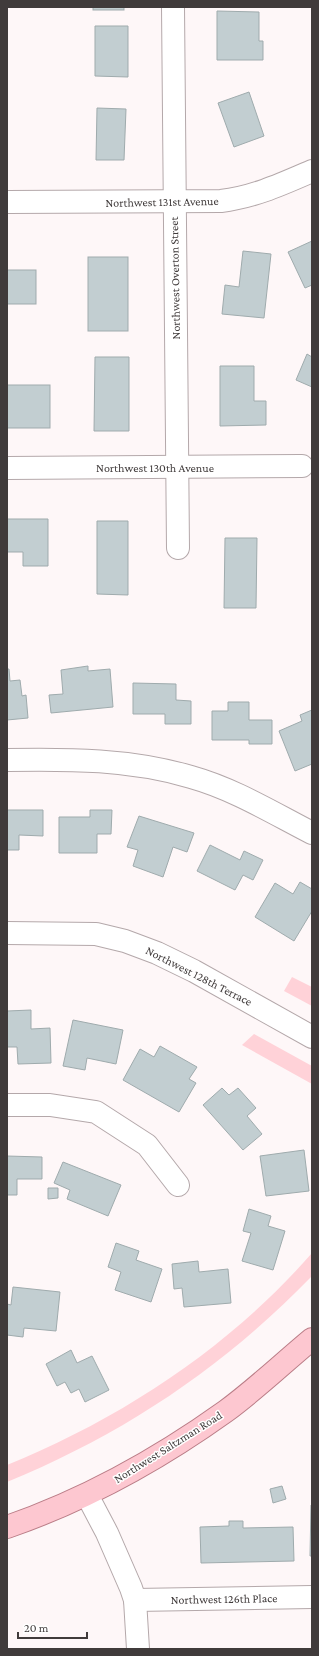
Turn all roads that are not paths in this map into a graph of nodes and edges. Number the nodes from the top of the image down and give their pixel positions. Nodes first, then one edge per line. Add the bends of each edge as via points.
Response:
1 (173, 7) edge
2 (312, 171) edge
3 (7, 202) edge
4 (174, 202) junction
5 (302, 466) dead end
6 (7, 468) edge
7 (178, 468) junction
8 (178, 548) dead end
9 (7, 760) edge
10 (312, 833) edge
11 (7, 933) edge
12 (312, 1037) edge
13 (7, 1106) edge
14 (178, 1185) dead end
15 (312, 1339) edge
16 (87, 1495) junction
17 (7, 1527) edge
18 (312, 1597) edge
19 (135, 1600) junction
20 (138, 1649) edge

1 - 4 street, Northwest Overton Street
2 - 4 street, Northwest 131st Avenue via 240,198
3 - 4 street, Northwest 131st Avenue
4 - 7 street, Northwest Overton Street
5 - 7 street, Northwest 130th Avenue
6 - 7 street, Northwest 130th Avenue
7 - 8 street, Northwest Overton Street
9 - 10 street via 74,759 159,769 192,777 230,791
11 - 12 street, Northwest 128th Terrace via 96,934 125,941 194,971
13 - 14 street via 50,1105 96,1112 147,1145
15 - 16 main road, Northwest Saltzman Road via 226,1410 144,1464
16 - 17 main road, Northwest Saltzman Road
16 - 19 street via 107,1532
18 - 19 street, Northwest 126th Place
19 - 20 street

